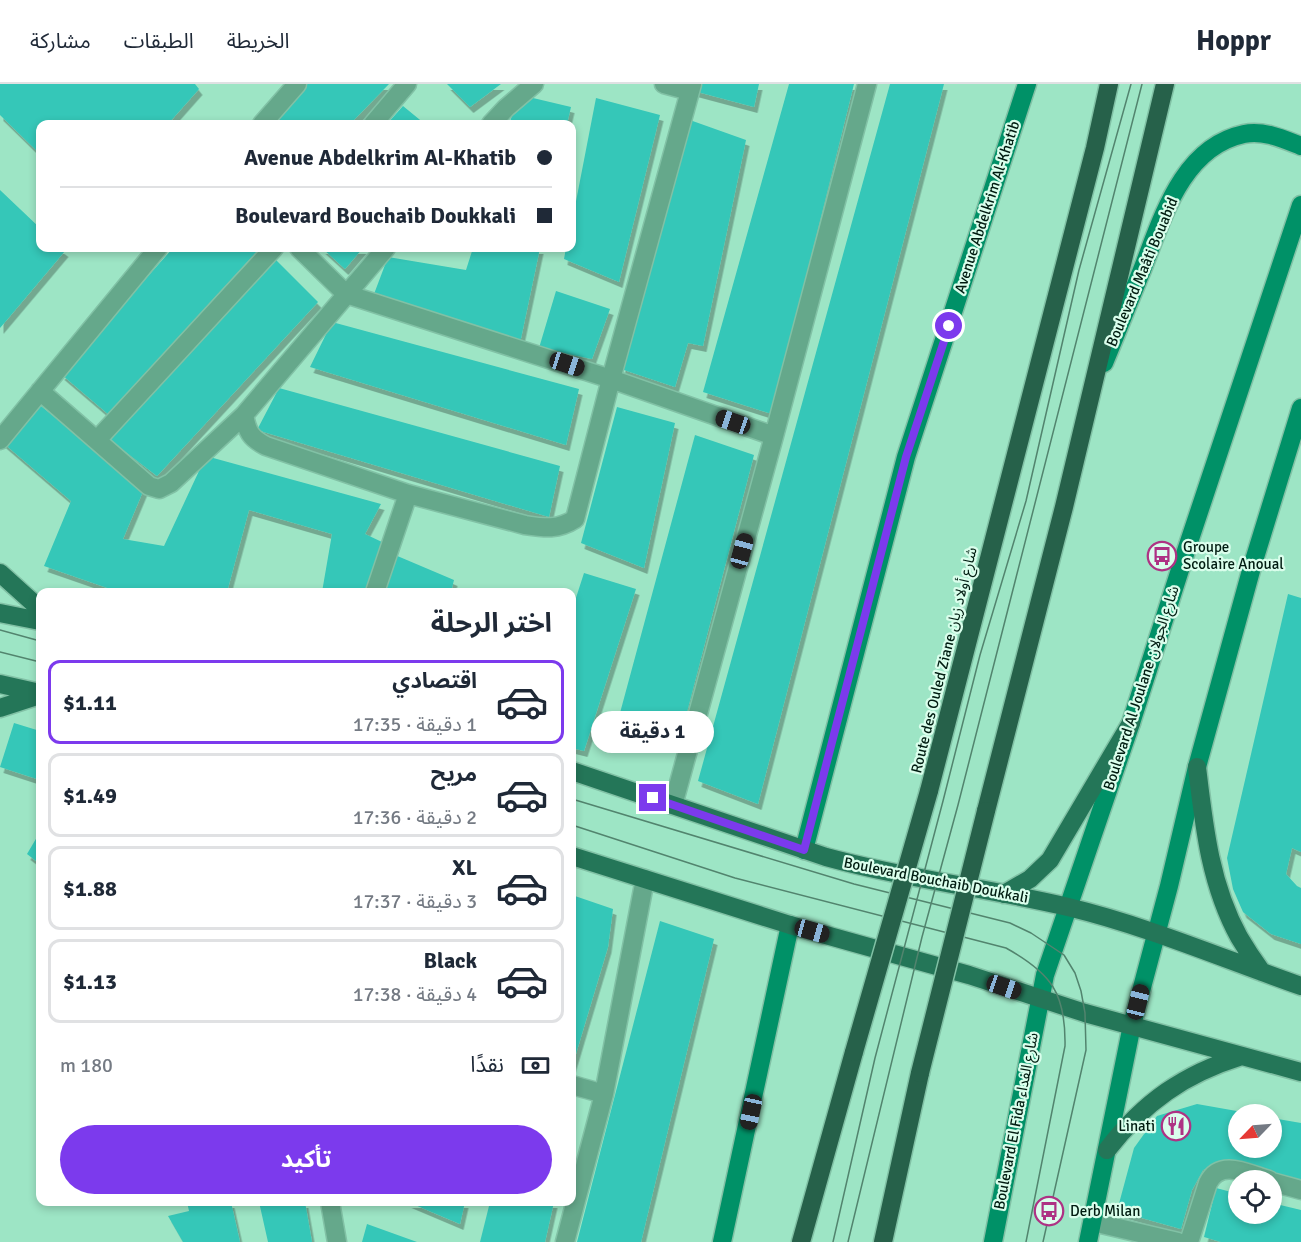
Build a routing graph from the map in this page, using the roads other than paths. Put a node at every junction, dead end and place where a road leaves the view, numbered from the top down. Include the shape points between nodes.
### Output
1 (297, 84) edge
2 (407, 84) edge
3 (534, 84) edge
4 (663, 84) edge
5 (867, 84) edge
6 (1027, 84) edge
7 (1109, 84) edge
8 (1165, 84) edge
9 (691, 87) edge
10 (266, 120) edge
11 (376, 120) edge
12 (495, 120) edge
13 (1301, 146) edge
14 (1301, 205) edge
15 (155, 252) edge
16 (270, 252) edge
17 (303, 252) edge
18 (383, 252) edge
19 (346, 294) junction
20 (611, 379) junction
21 (40, 392) junction
22 (1091, 392) junction
23 (1301, 408) edge
24 (243, 415) junction
25 (774, 436) junction
26 (0, 440) edge
27 (97, 440) junction
28 (408, 494) junction
29 (0, 573) edge
30 (376, 588) edge
31 (36, 605) edge
32 (0, 613) edge
33 (36, 620) edge
34 (0, 684) edge
35 (36, 693) edge
36 (36, 695) edge
37 (0, 708) edge
38 (1131, 723) junction
39 (1197, 767) junction
40 (576, 772) edge
41 (673, 805) junction
42 (804, 850) junction
43 (576, 857) edge
44 (645, 879) junction
45 (1004, 894) junction
46 (1067, 907) junction
47 (790, 925) junction
48 (1155, 933) junction
49 (1262, 972) junction
50 (1301, 986) edge
51 (1040, 1000) junction
52 (1132, 1025) junction
53 (1242, 1056) junction
54 (1301, 1072) edge
55 (576, 1086) edge
56 (604, 1094) junction
57 (1107, 1150) junction
58 (1234, 1170) edge
59 (1282, 1184) edge
60 (1301, 1190) edge
61 (576, 1200) edge
62 (331, 1206) edge
63 (574, 1206) edge
64 (1093, 1222) junction
65 (337, 1242) edge
66 (565, 1242) edge
67 (722, 1242) edge
68 (801, 1242) edge
69 (883, 1242) edge
70 (993, 1242) edge
71 (1088, 1242) edge
72 (1178, 1242) edge
73 (1188, 1242) edge

1 - 10 street
2 - 11 street
3 - 12 street
4 - 9 street
5 - 25 street
6 - 42 main road, Avenue Abdelkrim Al-Khatib via 906,457
7 - 68 highway, Route des Ouled Ziane شارع أولاد زيان, bridge via 929,791
8 - 22 highway
9 - 20 street
13 - 22 main road, Boulevard Maâti Bouabid via 1263,133 1246,133 1212,147 1185,176 1170,201
14 - 38 main road, Boulevard Al Joulane شارع الجولان
15 - 21 street
16 - 27 street
17 - 19 street
18 - 19 street
19 - 20 street
19 - 24 street
20 - 25 street
20 - 28 street via 575,519 563,527 525,525
21 - 26 street
21 - 27 street
22 - 69 highway, bridge via 920,1073
23 - 39 main road
24 - 27 street via 171,483 159,489 149,486
24 - 28 street via 247,432 266,446
25 - 41 street
28 - 30 street
29 - 31 main road
32 - 33 main road
34 - 35 main road
36 - 37 main road
38 - 45 main road via 1050,860 1030,879
38 - 46 main road, Boulevard Al Joulane شارع الجولان
39 - 48 main road
39 - 49 main road via 1216,883 1237,933
40 - 41 main road, Boulevard Bouchaib Doukkali
41 - 42 main road, Boulevard Bouchaib Doukkali
42 - 45 main road, Boulevard Bouchaib Doukkali via 865,868
43 - 44 main road
44 - 47 main road
44 - 56 street
45 - 46 main road, Boulevard Bouchaib Doukkali
46 - 48 main road, Boulevard Bouchaib Doukkali
46 - 51 main road, Boulevard Al Joulane شارع الجولان
47 - 51 main road via 969,975
47 - 67 main road
48 - 49 main road, Boulevard Bouchaib Doukkali
48 - 52 main road
49 - 50 main road, Boulevard Bouchaib Doukkali
51 - 52 main road
51 - 70 main road, Boulevard El Fida شارع الفداء
52 - 53 main road
52 - 57 main road
53 - 54 main road
53 - 57 main road via 1171,1088 1136,1116
55 - 56 street
56 - 61 street
57 - 64 main road
58 - 73 street via 1215,1173 1208,1183
59 - 60 street
62 - 65 street
63 - 66 street
64 - 71 main road
64 - 72 street

